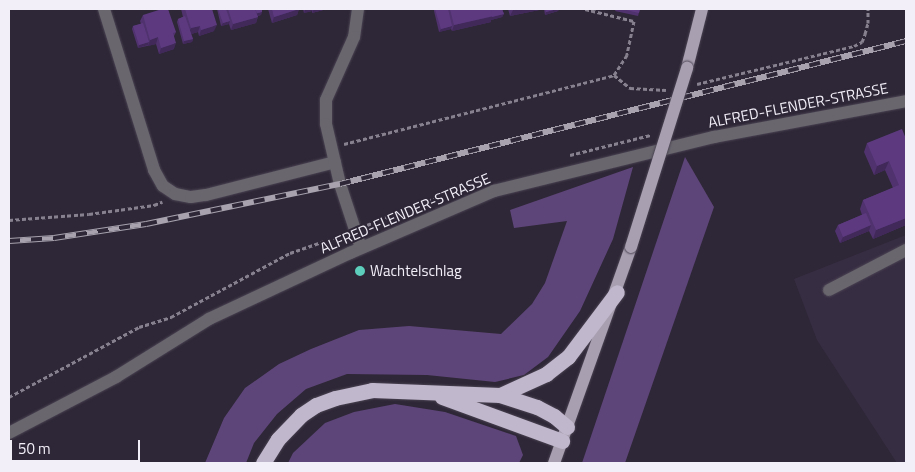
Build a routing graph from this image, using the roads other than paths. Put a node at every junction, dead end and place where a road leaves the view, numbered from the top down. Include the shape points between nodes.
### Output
1 (104, 9) edge
2 (358, 9) edge
3 (702, 9) edge
4 (906, 101) edge
5 (335, 162) junction
6 (361, 248) junction
7 (906, 250) edge
8 (829, 290) dead end
9 (617, 292) junction
10 (429, 392) junction
11 (500, 395) junction
12 (9, 433) edge
13 (565, 434) junction
14 (263, 463) edge
15 (554, 463) edge

1 - 5 street via 154,170 163,186 175,194 206,195
2 - 5 street via 354,37 326,100 326,124
3 - 9 main road, bridge
4 - 6 street, ALFRED-FLENDER-STRASSE via 714,137 494,191
5 - 6 street
6 - 12 street, ALFRED-FLENDER-STRASSE via 209,320 116,377
7 - 8 street
9 - 11 highway via 568,357 546,374
9 - 13 main road
10 - 11 highway
10 - 13 highway
10 - 14 highway via 372,390 316,406 288,428
11 - 13 highway via 554,416
13 - 15 main road

